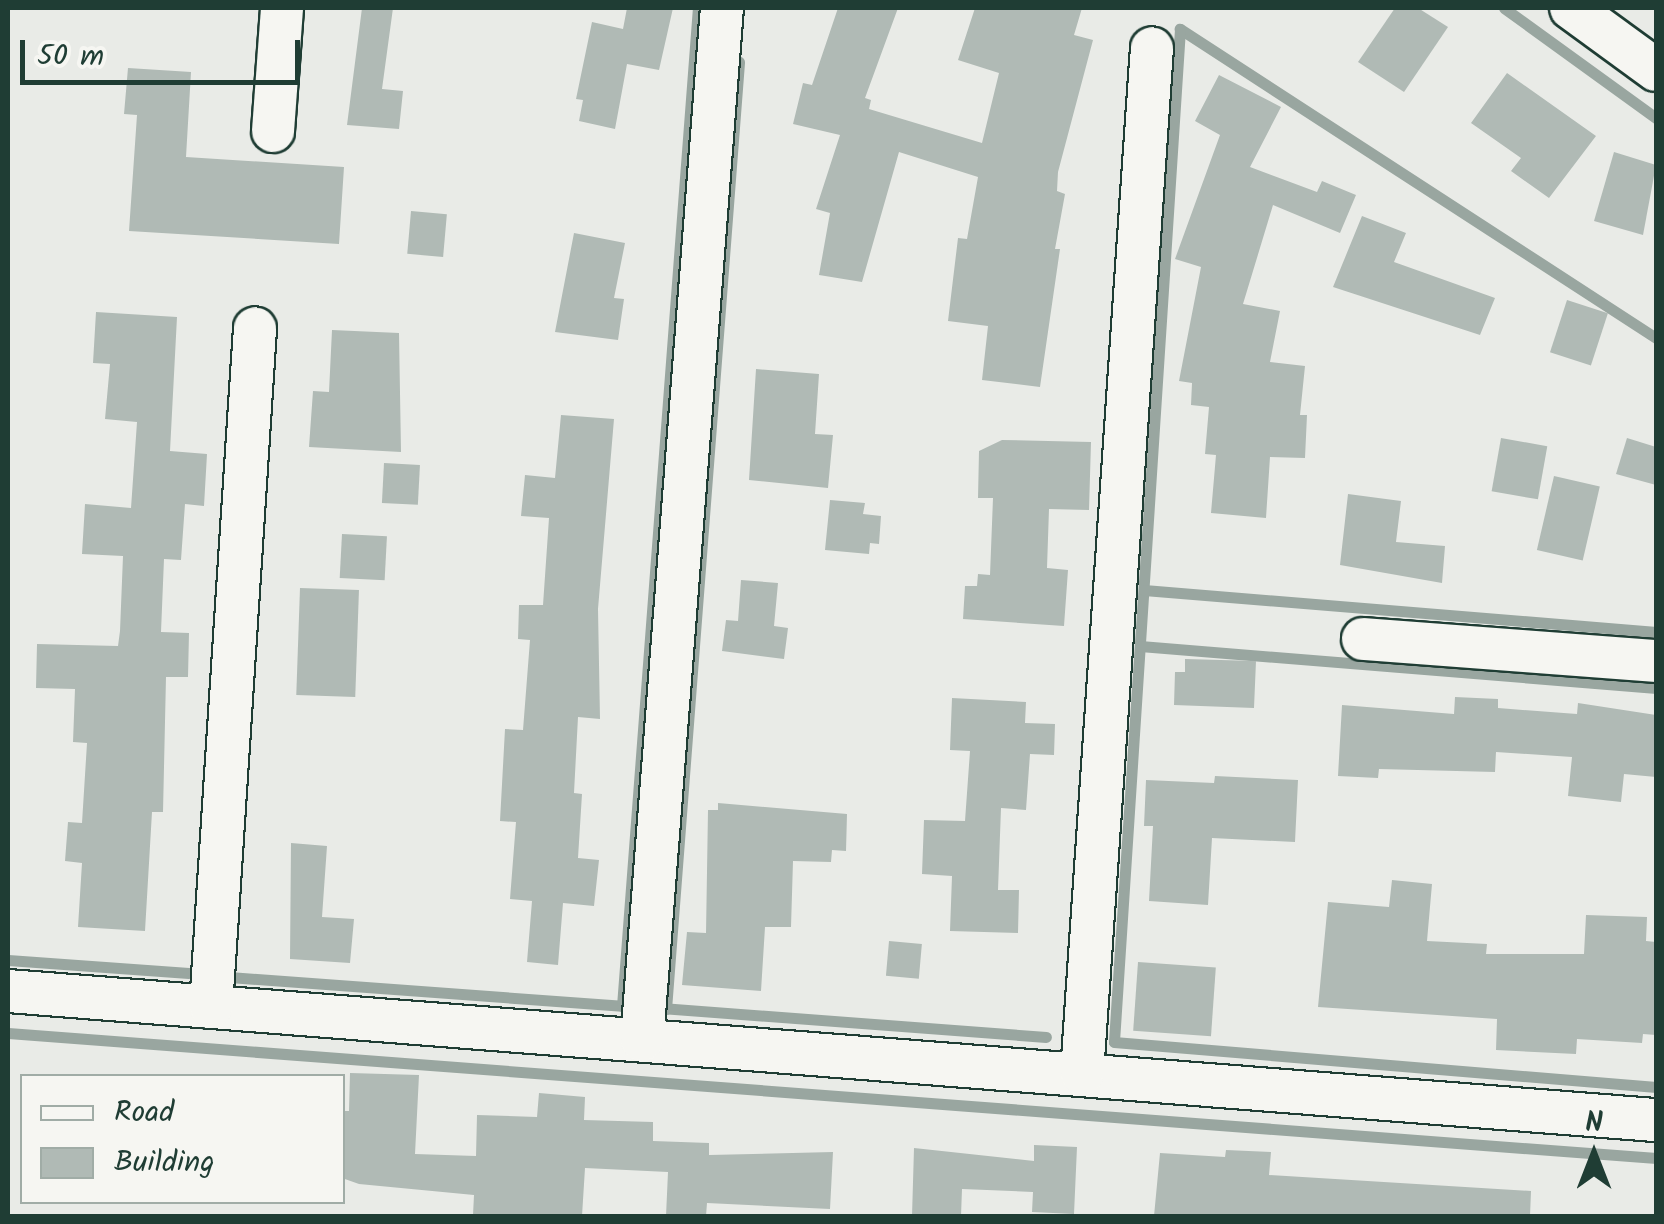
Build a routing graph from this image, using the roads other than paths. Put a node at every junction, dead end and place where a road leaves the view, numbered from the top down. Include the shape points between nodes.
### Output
1 (282, 8) edge
2 (722, 8) edge
3 (1571, 8) edge
4 (1152, 48) dead end
5 (1656, 70) edge
6 (273, 131) dead end
7 (255, 328) dead end
8 (1362, 639) dead end
9 (1656, 661) edge
10 (8, 991) edge
11 (211, 1007) junction
12 (642, 1040) junction
13 (1082, 1074) junction
14 (1656, 1120) edge

1 - 6 street
2 - 12 street
3 - 5 street
4 - 13 street
7 - 11 street
8 - 9 street
10 - 11 street
11 - 12 street
12 - 13 street
13 - 14 street

